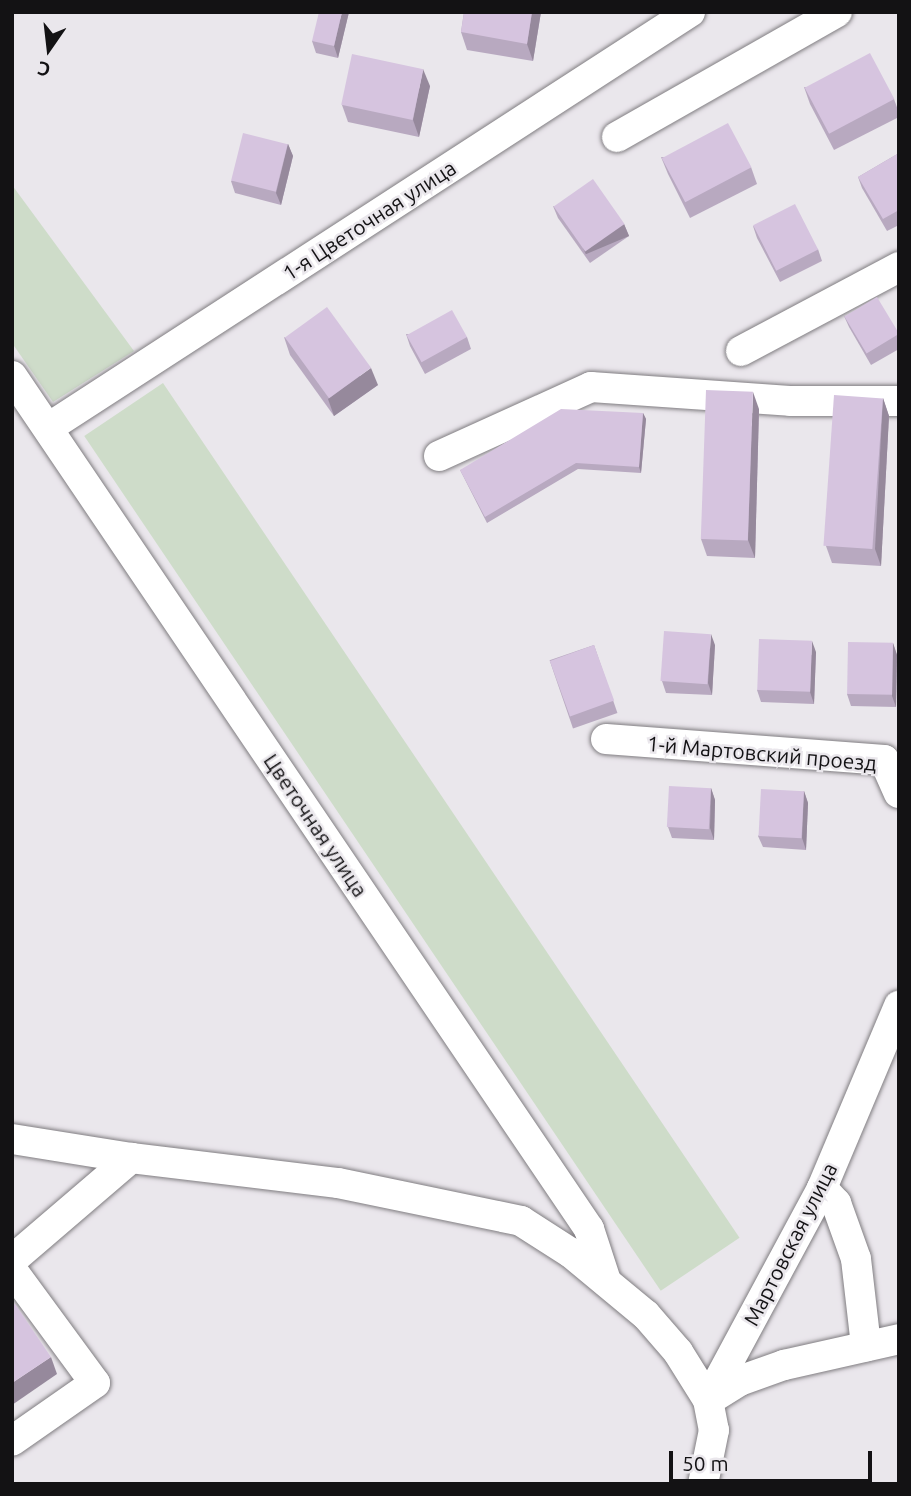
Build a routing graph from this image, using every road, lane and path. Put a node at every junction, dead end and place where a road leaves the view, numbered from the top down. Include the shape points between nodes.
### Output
1 (690, 12) edge
2 (837, 12) edge
3 (617, 137) dead end
4 (899, 267) edge
5 (741, 351) dead end
6 (12, 376) edge
7 (899, 401) edge
8 (48, 428) junction
9 (439, 456) dead end
10 (606, 739) dead end
11 (899, 793) edge
12 (899, 1006) edge
13 (12, 1139) edge
14 (131, 1158) junction
15 (822, 1188) junction
16 (12, 1259) edge
17 (12, 1270) edge
18 (606, 1281) junction
19 (899, 1339) edge
20 (866, 1346) junction
21 (708, 1400) junction
22 (12, 1441) edge
23 (703, 1484) edge

1 - 8 street, 1-я Цветочная улица
2 - 3 street
4 - 5 street
6 - 8 street, Цветочная улица
7 - 9 street via 790,401 591,387
8 - 18 street, Цветочная улица via 589,1229
10 - 11 street, 1-й Мартовский проезд via 884,760
12 - 15 street, Мартовская улица
13 - 14 street
14 - 16 street
14 - 18 street via 338,1184 521,1220
15 - 20 street via 836,1203 856,1259
15 - 21 street, Мартовская улица
17 - 22 street via 95,1383
18 - 21 street via 678,1352
19 - 20 street
20 - 21 street via 784,1365 739,1381
21 - 23 street via 714,1430

